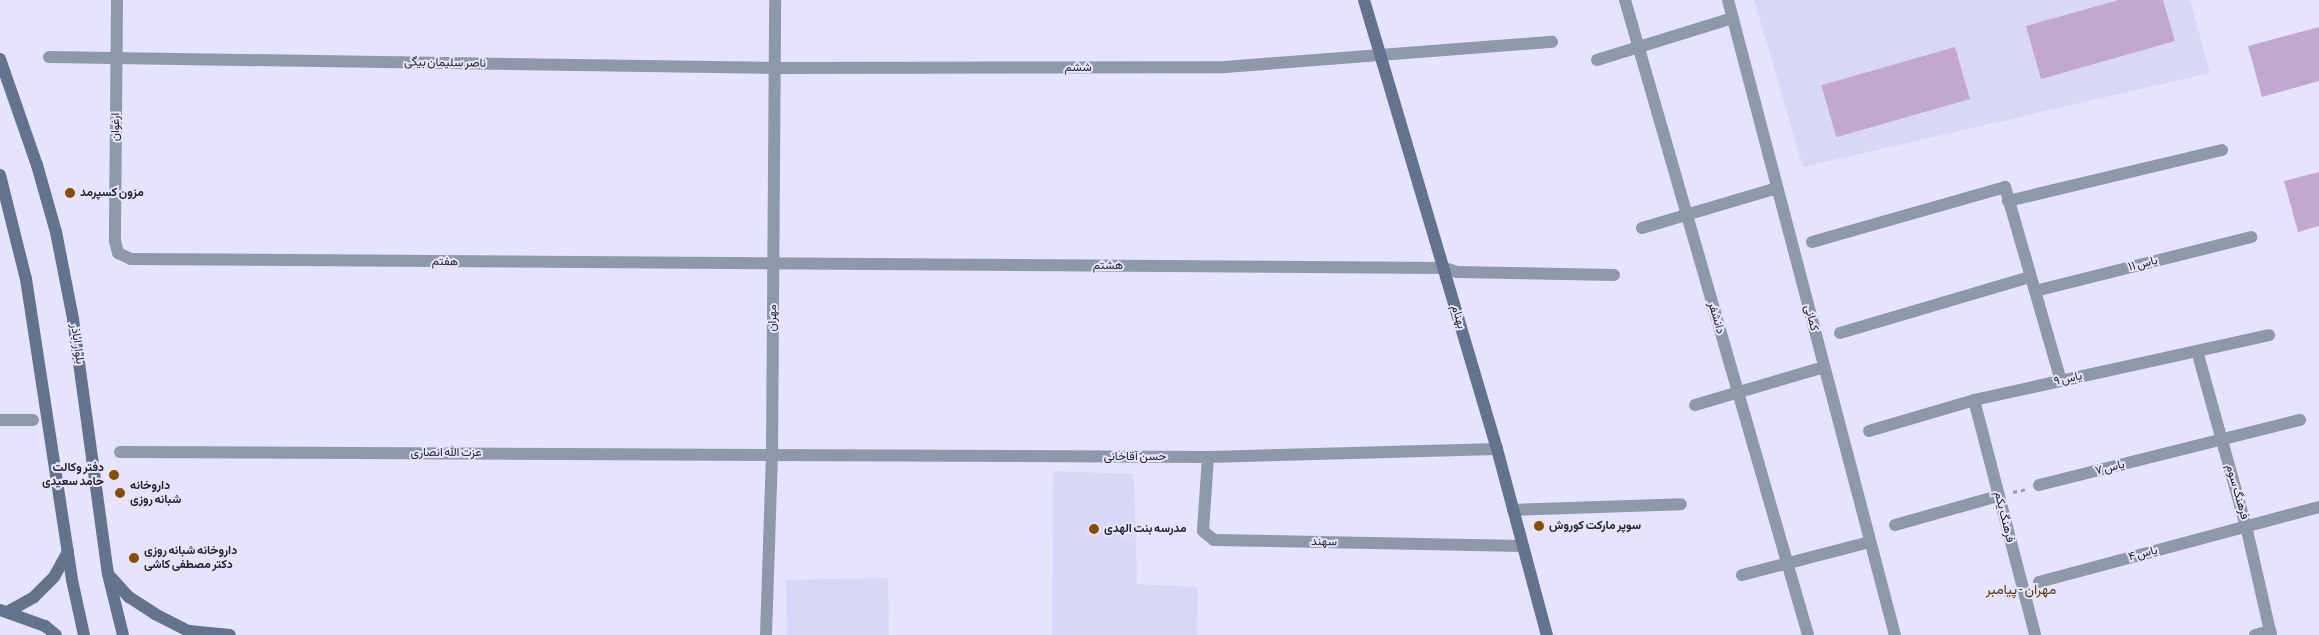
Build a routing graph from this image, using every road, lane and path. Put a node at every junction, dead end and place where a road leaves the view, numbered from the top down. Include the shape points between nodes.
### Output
1 (117, 0) edge
2 (774, 0) edge
3 (1364, 0) edge
4 (1625, 0) edge
5 (1728, 0) edge
6 (1733, 18) junction
7 (1552, 42) dead end
8 (1639, 47) junction
9 (1380, 55) junction
10 (49, 57) dead end
11 (116, 58) junction
12 (0, 59) edge
13 (1597, 60) dead end
14 (774, 68) junction
15 (2222, 150) dead end
16 (0, 175) edge
17 (1777, 188) junction
18 (2008, 201) junction
19 (1687, 215) junction
20 (1642, 228) dead end
21 (2251, 237) dead end
22 (1812, 242) dead end
23 (118, 253) joint
24 (773, 264) junction
25 (1444, 268) junction
26 (1614, 275) dead end
27 (2030, 277) junction
28 (2034, 291) junction
29 (1840, 333) dead end
30 (2269, 335) dead end
31 (2197, 351) junction
32 (1824, 367) junction
33 (2061, 381) junction
34 (1738, 393) junction
35 (1974, 400) junction
36 (1695, 405) dead end
37 (0, 420) edge
38 (33, 420) dead end
39 (2300, 420) dead end
40 (1869, 431) dead end
41 (2222, 440) junction
42 (1497, 449) junction
43 (120, 452) dead end
44 (772, 454) junction
45 (1208, 457) junction
46 (2039, 485) joint
47 (1998, 496) junction
48 (1681, 504) dead end
49 (2319, 507) edge
50 (1513, 510) junction
51 (1895, 525) dead end
52 (2246, 526) junction
53 (1870, 542) junction
54 (1522, 546) junction
55 (68, 552) junction
56 (1786, 564) junction
57 (108, 574) junction
58 (1742, 575) dead end
59 (2039, 582) dead end
60 (4, 610) edge
61 (186, 633) edge
62 (2270, 633) edge
63 (56, 635) edge
64 (84, 635) edge
65 (123, 635) edge
66 (230, 635) edge
67 (766, 635) edge
68 (1547, 635) edge
69 (1808, 635) edge
70 (1895, 635) edge
71 (2034, 635) edge
72 (2255, 635) edge

1 - 11 street, ارغوان
2 - 14 street, مهران
3 - 9 main road, بهنام
4 - 8 street, دانشفر
5 - 6 street, کمانی
6 - 8 street
6 - 17 street, کمانی
7 - 9 street, ششم
8 - 13 street
8 - 19 street, دانشفر
9 - 14 street, ششم via 1225,67
9 - 25 main road, بهنام
10 - 11 street, ناصر سلیمان بیگی
11 - 14 street, ناصر سلیمان بیگی
11 - 23 street, ارغوان via 115,241
12 - 57 main road, بلوار اباذر via 37,165 56,232 73,320
14 - 24 street, مهران
15 - 18 street
16 - 55 main road via 26,279
17 - 19 street
17 - 32 street, کمانی
18 - 22 street via 2005,187
18 - 27 street
19 - 20 street
19 - 34 street, دانشفر
21 - 28 street, یاس ۱۱
23 - 24 street, هفتم via 131,259
24 - 25 street, هشتم
24 - 44 street, مهران
25 - 26 street, هشتم via 1458,272
25 - 42 main road, بهنام
27 - 28 street
27 - 29 street
28 - 33 street
30 - 31 street, یاس ۹
31 - 33 street, یاس ۹
31 - 41 street, فرهنگ سوم
32 - 34 street
32 - 53 street, کمانی
33 - 35 street, یاس ۹
34 - 36 street
34 - 56 street, دانشفر
35 - 40 street, یاس ۹
35 - 47 street, فرهنگ یکم
37 - 38 street
39 - 41 street, یاس ۷
41 - 46 street, یاس ۷
41 - 52 street, فرهنگ سوم
42 - 45 street, حسن آقاخانی
42 - 50 main road, بهنام
43 - 44 street, عزت الله انصاری
44 - 45 street, حسن آقاخانی
44 - 67 street, مهران
45 - 54 street, سهند via 1203,531 1214,540
46 - 47 path
47 - 51 street
47 - 71 street, فرهنگ یکم
48 - 50 street
49 - 52 street, یاس ۴
50 - 54 main road, بهنام
52 - 59 street, یاس ۴
52 - 62 street, فرهنگ سوم
53 - 56 street
53 - 70 street, کمانی
54 - 68 main road, بهنام
55 - 60 main road via 54,577 34,597
55 - 64 main road
56 - 58 street
56 - 69 street, دانشفر
57 - 61 main road via 128,597
57 - 65 main road, بلوار اباذر
60 - 63 main road via 45,626
61 - 66 main road
62 - 72 street

